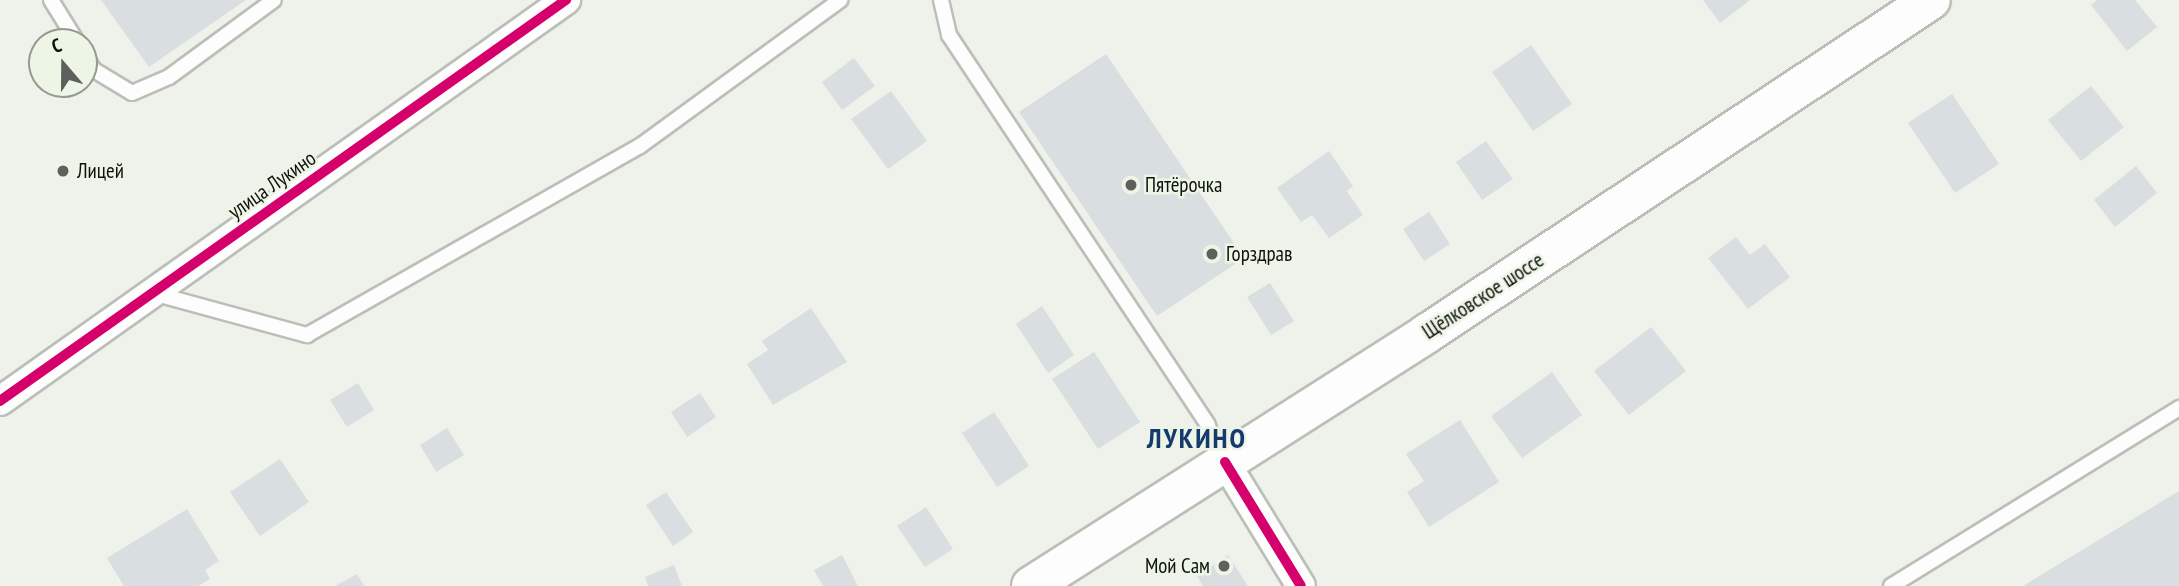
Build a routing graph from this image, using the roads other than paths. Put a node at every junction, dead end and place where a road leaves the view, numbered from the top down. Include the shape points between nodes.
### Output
1 (51, 0) edge
2 (275, 0) edge
3 (566, 0) edge
4 (839, 0) edge
5 (941, 0) edge
6 (1931, 0) edge
7 (68, 28) edge
8 (98, 72) edge
9 (152, 293) junction
10 (0, 401) edge
11 (2179, 408) edge
12 (1225, 462) junction
13 (1031, 586) edge
14 (1301, 586) edge
15 (1891, 586) edge

1 - 7 lane
2 - 8 lane via 169,77 132,93
3 - 9 street, улица Лукино
4 - 9 lane via 640,146 307,335
5 - 12 lane via 949,35 1207,424
6 - 12 main road, Щёлковское шоссе
9 - 10 street, улица Лукино
11 - 15 lane
12 - 13 main road, Щёлковское шоссе
12 - 14 street

